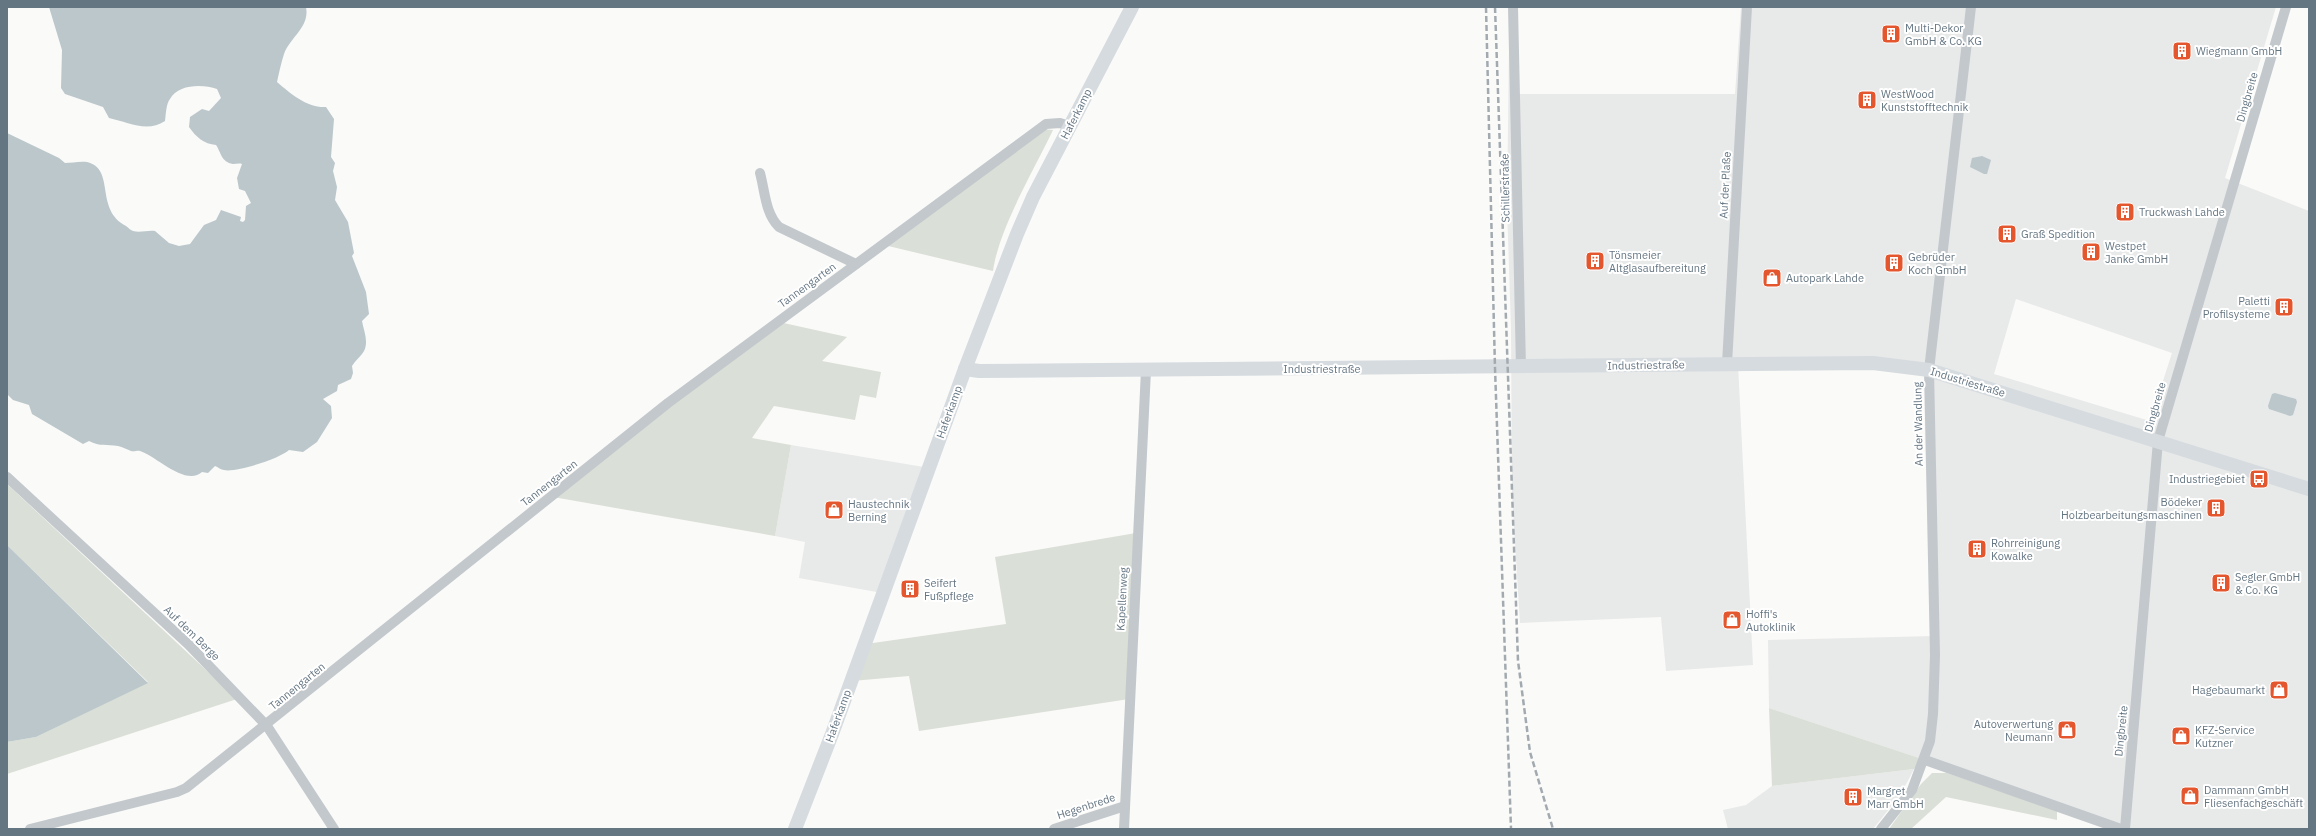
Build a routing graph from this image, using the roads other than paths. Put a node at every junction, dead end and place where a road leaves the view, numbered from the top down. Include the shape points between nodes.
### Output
1 (1132, 7) edge
2 (1513, 7) edge
3 (1747, 7) edge
4 (1971, 7) edge
5 (2286, 7) edge
6 (1069, 126) junction
7 (760, 173) dead end
8 (856, 264) junction
9 (1727, 364) junction
10 (1521, 368) junction
11 (965, 369) junction
12 (1146, 370) junction
13 (1929, 370) junction
14 (2158, 441) junction
15 (7, 477) edge
16 (2309, 489) edge
17 (267, 726) junction
18 (1925, 760) junction
19 (1125, 806) junction
20 (30, 829) edge
21 (334, 829) edge
22 (795, 829) edge
23 (1054, 829) edge
24 (1124, 829) edge
25 (1881, 829) edge
26 (2121, 829) edge
27 (2125, 829) edge

1 - 6 street, Haferkamp
2 - 10 street, Schillerstraße
3 - 9 street, Auf der Plaße
4 - 13 street, An der Wandlung
5 - 14 street, Dingbreite
6 - 8 street, Tannengarten via 1046,124
6 - 11 street, Haferkamp via 1016,234
7 - 8 street via 772,220 779,226
8 - 17 street, Tannengarten via 668,403
9 - 10 street, Industriestraße
9 - 13 street, Industriestraße via 1874,363
10 - 12 street, Industriestraße
11 - 12 street, Industriestraße
11 - 22 street, Haferkamp
12 - 19 street, Kapellenweg
13 - 14 street, Industriestraße
13 - 18 street, An der Wandlung via 1935,655 1933,714
14 - 16 street, Industriestraße
14 - 27 street, Dingbreite
15 - 17 street, Auf dem Berge via 188,644
17 - 20 street, Tannengarten via 186,788 177,792
17 - 21 street, Auf dem Berge
18 - 25 street, An der Wandlung via 1912,790
18 - 26 street
19 - 23 street, Hegenbrede
19 - 24 street, Kapellenweg

